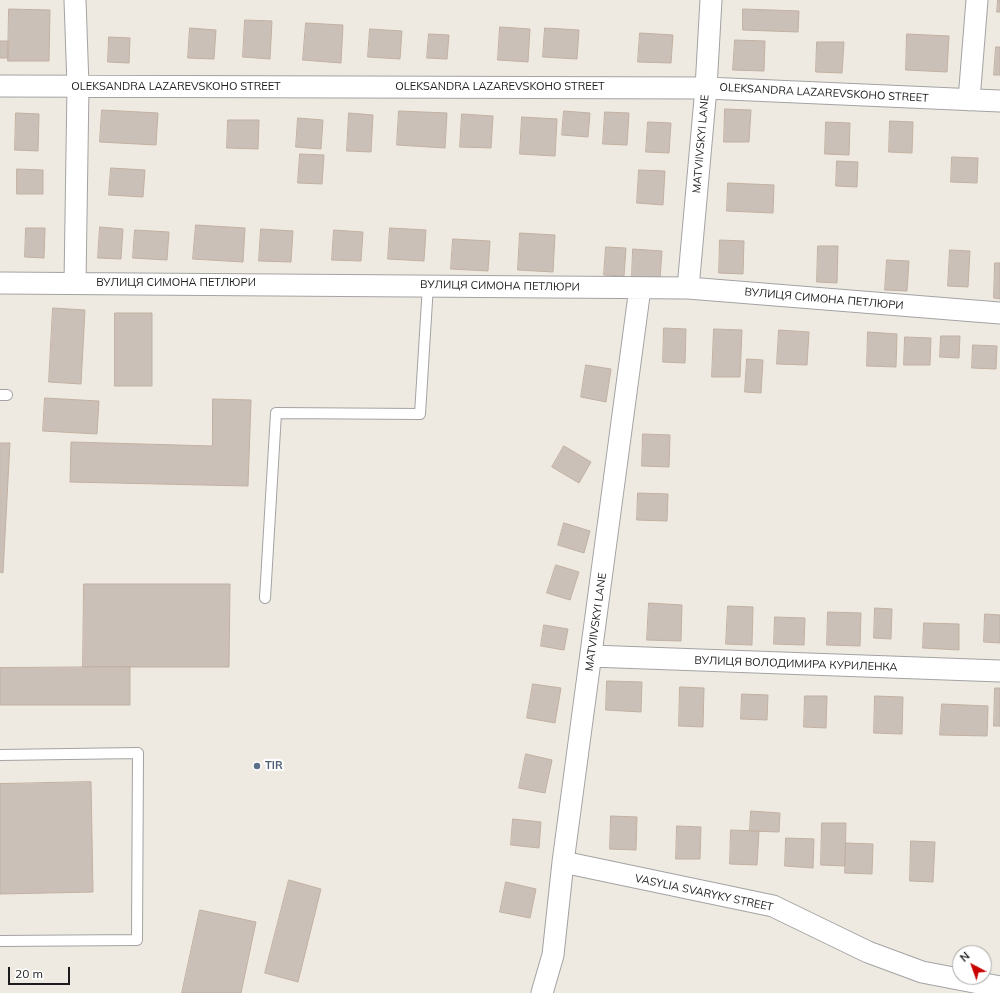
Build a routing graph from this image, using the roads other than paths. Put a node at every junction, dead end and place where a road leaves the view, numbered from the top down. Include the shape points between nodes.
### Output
1 (75, 0) edge
2 (711, 0) edge
3 (976, 0) edge
4 (0, 86) edge
5 (78, 86) junction
6 (706, 88) junction
7 (969, 100) junction
8 (1000, 102) edge
9 (0, 283) edge
10 (75, 283) junction
11 (428, 285) junction
12 (640, 288) junction
13 (688, 288) junction
14 (1000, 313) edge
15 (265, 598) dead end
16 (591, 656) junction
17 (1000, 671) edge
18 (0, 755) edge
19 (563, 862) junction
20 (0, 941) edge
21 (1000, 988) edge
22 (542, 993) edge

1 - 5 street
2 - 6 street, MATVIIVSKYI LANE
3 - 7 street
4 - 5 street, OLEKSANDRA LAZAREVSKOHO STREET
5 - 6 street, OLEKSANDRA LAZAREVSKOHO STREET
5 - 10 street
6 - 7 street, OLEKSANDRA LAZAREVSKOHO STREET
6 - 13 street, MATVIIVSKYI LANE
7 - 8 street, OLEKSANDRA LAZAREVSKOHO STREET
9 - 10 street, ВУЛИЦЯ СИМОНА ПЕТЛЮРИ
10 - 11 street, ВУЛИЦЯ СИМОНА ПЕТЛЮРИ
11 - 12 street, ВУЛИЦЯ СИМОНА ПЕТЛЮРИ
11 - 15 lane via 420,414 276,413
12 - 13 street, ВУЛИЦЯ СИМОНА ПЕТЛЮРИ
12 - 16 street, MATVIIVSKYI LANE
13 - 14 street, ВУЛИЦЯ СИМОНА ПЕТЛЮРИ
16 - 17 street, ВУЛИЦЯ ВОЛОДИМИРА КУРИЛЕНКА
16 - 19 street, MATVIIVSKYI LANE
18 - 20 lane via 138,753 137,940
19 - 21 street, VASYLIA SVARYKY STREET via 773,906 868,952 922,972
19 - 22 street, MATVIIVSKYI LANE via 553,956

